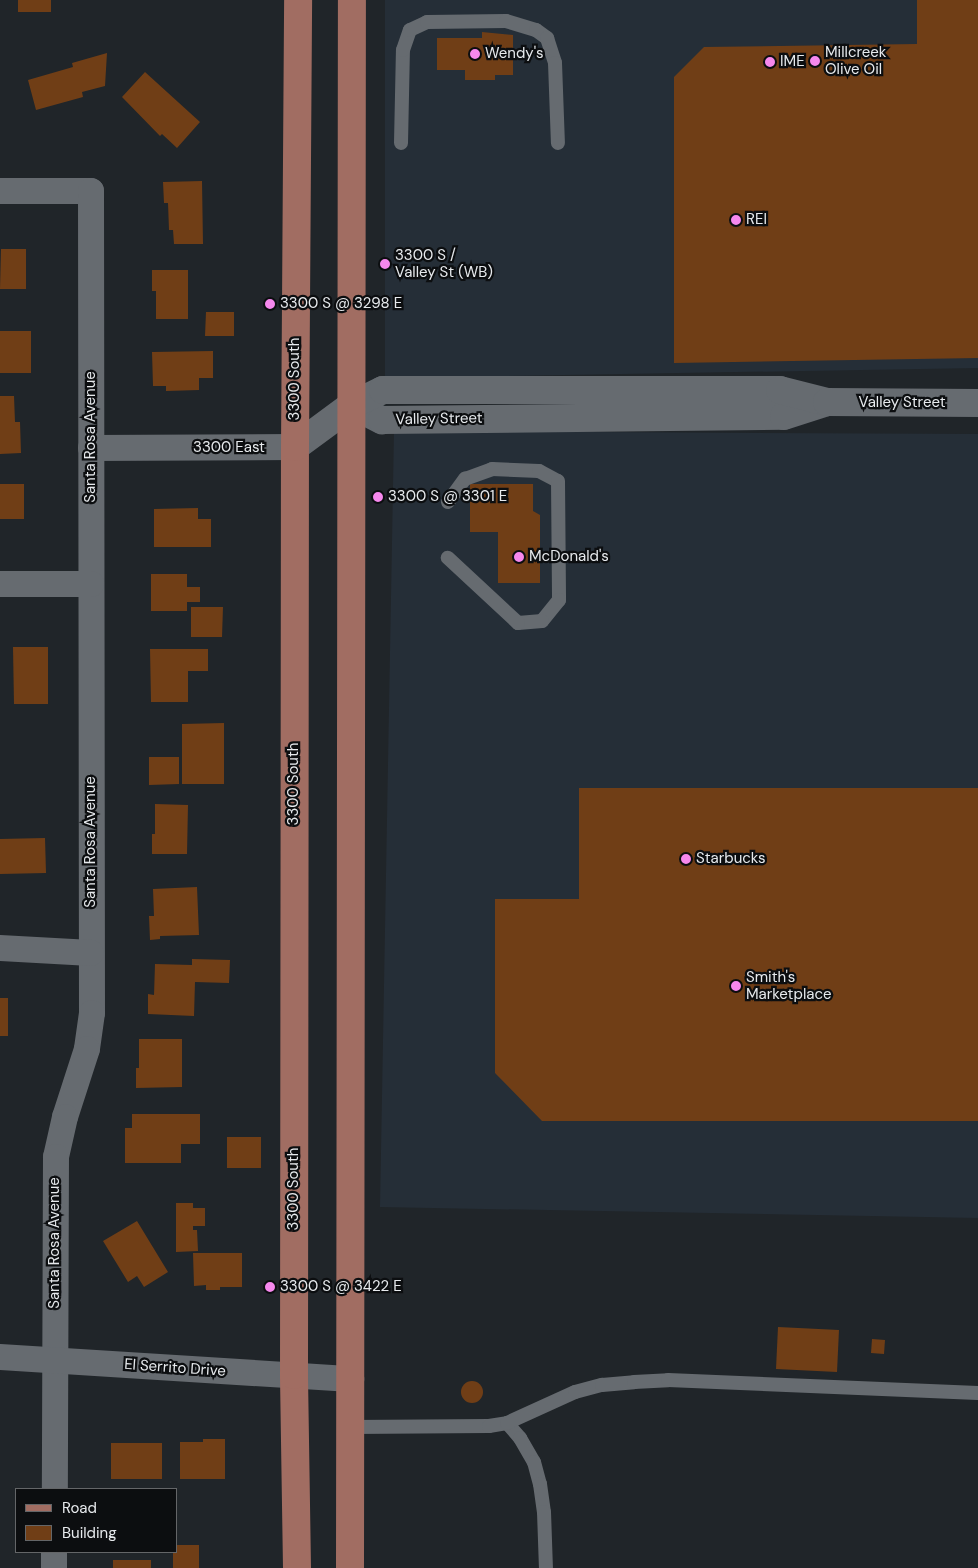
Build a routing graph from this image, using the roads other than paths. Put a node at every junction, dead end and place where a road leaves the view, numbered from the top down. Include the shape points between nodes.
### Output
1 (298, 0) edge
2 (352, 0) edge
3 (401, 143) dead end
4 (558, 143) dead end
5 (0, 191) edge
6 (978, 403) edge
7 (352, 405) junction
8 (294, 447) junction
9 (91, 448) junction
10 (448, 502) dead end
11 (448, 558) dead end
12 (0, 584) edge
13 (91, 584) junction
14 (0, 948) edge
15 (91, 953) junction
16 (0, 1357) edge
17 (55, 1360) junction
18 (294, 1375) junction
19 (351, 1379) junction
20 (978, 1393) edge
21 (507, 1423) junction
22 (351, 1428) junction
23 (55, 1488) edge
24 (54, 1553) edge
25 (54, 1568) edge
26 (297, 1568) edge
27 (350, 1568) edge
28 (546, 1568) edge

1 - 8 main road, 3300 South
2 - 7 main road
3 - 4 lane via 403,50 410,30 427,22 506,21 536,30 547,38 555,63
5 - 9 street, Santa Rosa Avenue via 91,191
6 - 7 street, Valley Street via 827,402 780,390 383,390
7 - 8 street
7 - 19 main road
8 - 9 street, 3300 East
8 - 18 main road, 3300 South
9 - 13 street, Santa Rosa Avenue
10 - 11 lane via 465,479 492,469 539,471 558,481 559,600 542,621 518,623
12 - 13 street
13 - 15 street, Santa Rosa Avenue
14 - 15 street
15 - 17 street, Santa Rosa Avenue via 92,1013 87,1049 56,1157
16 - 17 street, El Serrito Drive
17 - 18 street, El Serrito Drive
17 - 23 street, Santa Rosa Avenue
18 - 19 street, El Serrito Drive
18 - 26 main road, 3300 South
19 - 22 main road
20 - 21 lane via 668,1380 634,1382 575,1392
21 - 22 lane
21 - 28 lane via 534,1462 540,1484
22 - 27 main road
24 - 25 street

